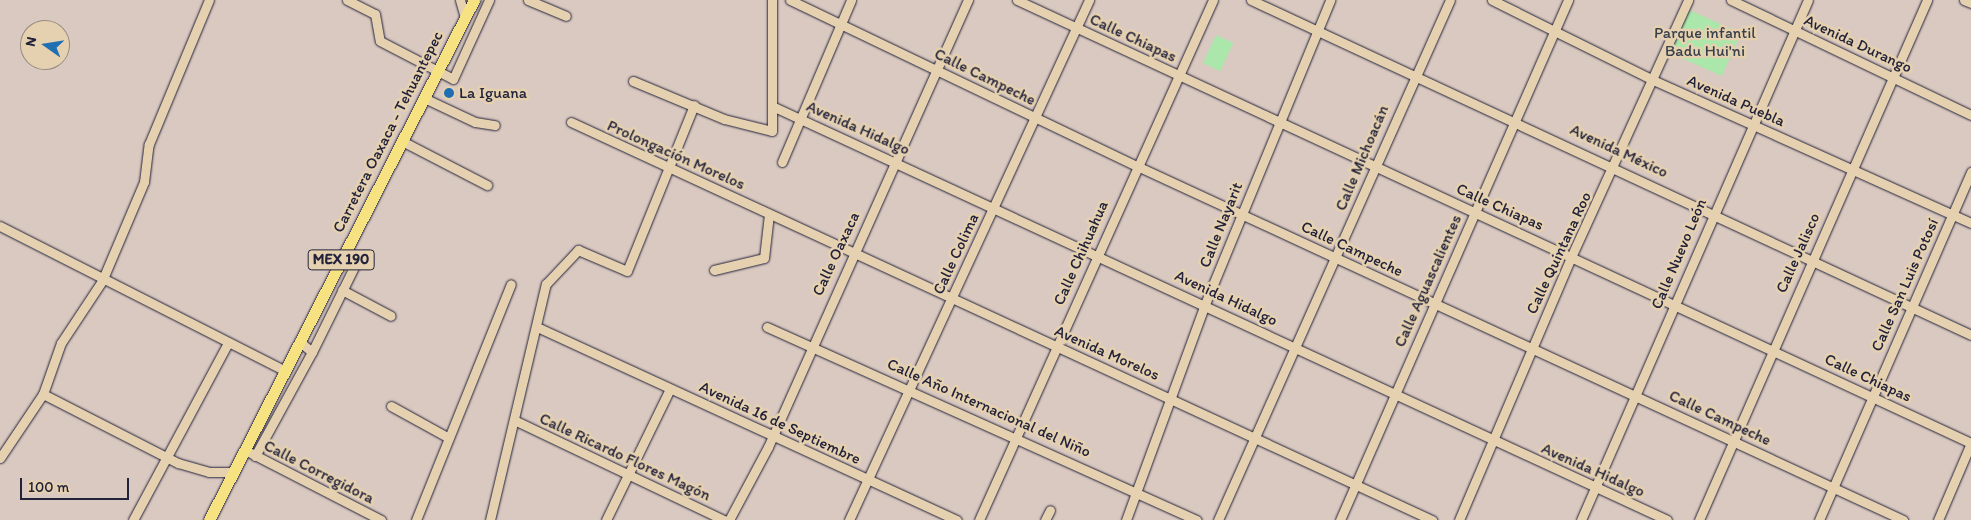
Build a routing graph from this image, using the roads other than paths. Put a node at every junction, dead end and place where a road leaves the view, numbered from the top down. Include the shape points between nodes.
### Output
1 (209, 0) edge
2 (347, 0) edge
3 (460, 0) edge
4 (474, 0) edge
5 (489, 0) edge
6 (528, 0) edge
7 (772, 0) edge
8 (790, 0) edge
9 (851, 0) edge
10 (968, 0) edge
11 (1017, 0) edge
12 (1089, 0) edge
13 (1213, 0) edge
14 (1251, 0) edge
15 (1330, 0) edge
16 (1450, 0) edge
17 (1492, 0) edge
18 (1568, 0) edge
19 (1688, 0) edge
20 (1731, 0) edge
21 (1808, 0) edge
22 (1927, 0) edge
23 (1964, 0) edge
24 (1971, 3) edge
25 (566, 16) dead end
26 (465, 18) junction
27 (840, 24) junction
28 (1076, 28) junction
29 (1317, 30) junction
30 (1554, 30) junction
31 (1794, 30) junction
32 (937, 70) junction
33 (438, 71) junction
34 (1414, 74) junction
35 (1178, 75) junction
36 (1893, 77) junction
37 (633, 80) dead end
38 (1653, 80) junction
39 (424, 98) junction
40 (694, 105) junction
41 (772, 106) junction
42 (1971, 116) edge
43 (799, 118) junction
44 (1035, 118) junction
45 (1516, 120) junction
46 (1278, 121) junction
47 (571, 122) dead end
48 (1751, 124) junction
49 (496, 125) dead end
50 (402, 141) junction
51 (782, 162) dead end
52 (896, 162) junction
53 (1137, 166) junction
54 (1374, 166) junction
55 (1616, 166) junction
56 (1851, 170) junction
57 (670, 171) junction
58 (1971, 172) edge
59 (487, 185) dead end
60 (995, 207) junction
61 (1713, 213) junction
62 (769, 214) junction
63 (1242, 214) junction
64 (1475, 214) junction
65 (1952, 214) junction
66 (1971, 223) edge
67 (0, 226) edge
68 (853, 252) junction
69 (1096, 255) junction
70 (1572, 255) junction
71 (1336, 256) junction
72 (342, 257) junction
73 (1812, 259) junction
74 (714, 270) dead end
75 (102, 281) junction
76 (511, 284) dead end
77 (342, 290) junction
78 (952, 297) junction
79 (320, 301) junction
80 (1674, 303) junction
81 (1205, 304) junction
82 (1434, 304) junction
83 (1912, 307) junction
84 (332, 311) junction
85 (391, 316) dead end
86 (537, 326) junction
87 (767, 327) dead end
88 (1971, 335) edge
89 (299, 341) junction
90 (228, 343) junction
91 (811, 346) junction
92 (1056, 346) junction
93 (1297, 347) junction
94 (1532, 349) junction
95 (1772, 349) junction
96 (312, 352) junction
97 (284, 370) junction
98 (670, 389) junction
99 (910, 389) junction
100 (1395, 393) junction
101 (42, 394) junction
102 (1635, 395) junction
103 (1873, 396) junction
104 (1169, 398) junction
105 (391, 406) dead end
106 (514, 420) junction
107 (771, 436) junction
108 (449, 438) junction
109 (1016, 438) junction
110 (1254, 439) junction
111 (1734, 440) junction
112 (1492, 441) junction
113 (1971, 443) edge
114 (250, 453) junction
115 (166, 457) junction
116 (0, 458) edge
117 (234, 472) junction
118 (627, 475) junction
119 (868, 480) junction
120 (1356, 486) junction
121 (1595, 488) junction
122 (1834, 489) junction
123 (1135, 490) junction
124 (1050, 510) dead end
125 (492, 519) edge
126 (133, 520) edge
127 (209, 520) edge
128 (380, 520) edge
129 (416, 520) edge
130 (606, 520) edge
131 (724, 520) edge
132 (729, 520) edge
133 (849, 520) edge
134 (957, 520) edge
135 (979, 520) edge
136 (1045, 520) edge
137 (1126, 520) edge
138 (1197, 520) edge
139 (1218, 520) edge
140 (1340, 520) edge
141 (1432, 520) edge
142 (1459, 520) edge
143 (1581, 520) edge
144 (1667, 520) edge
145 (1699, 520) edge
146 (1820, 520) edge
147 (1903, 520) edge
148 (1938, 520) edge

1 - 75 street via 149,144 144,182
2 - 33 street via 375,14 380,41
3 - 26 street
4 - 26 main road, Carretera Oaxaca - Tehuantepec / MEX 190
5 - 33 street via 454,79
6 - 25 street
7 - 41 street
8 - 27 street, Calle Campeche
9 - 27 street
10 - 32 street, Calle Oaxaca
11 - 28 street, Calle Chiapas
12 - 28 street, Calle Colima
13 - 35 street, Calle Chihuahua
14 - 29 street, Avenida México
15 - 29 street, Calle Nayarit
16 - 34 street, Calle Michoacán
17 - 30 street, Avenida Puebla
18 - 30 street, Calle Aguascalientes
19 - 38 street, Calle Quintana Roo
20 - 31 street, Avenida Durango
21 - 31 street, Calle Nuevo León
22 - 36 street, Calle Jalisco
23 - 24 street
26 - 33 main road, Carretera Oaxaca - Tehuantepec / MEX 190
27 - 32 street, Calle Campeche
27 - 43 street
28 - 35 street, Calle Chiapas
28 - 44 street, Calle Colima
29 - 34 street, Avenida México
29 - 46 street, Calle Nayarit
30 - 38 street, Avenida Puebla
30 - 45 street, Calle Aguascalientes
31 - 36 street, Avenida Durango
31 - 48 street, Calle Nuevo León
32 - 44 street, Calle Campeche
32 - 52 street, Calle Oaxaca
33 - 39 main road, Carretera Oaxaca - Tehuantepec / MEX 190
34 - 45 street, Avenida México
34 - 54 street, Calle Michoacán
35 - 46 street, Calle Chiapas
35 - 53 street, Calle Chihuahua
36 - 42 street, Avenida Durango
36 - 56 street, Calle Jalisco
37 - 40 street
38 - 48 street, Avenida Puebla
38 - 55 street, Calle Quintana Roo
39 - 49 street via 474,122
39 - 50 main road, Carretera Oaxaca - Tehuantepec / MEX 190
40 - 41 street via 724,120 772,131
40 - 57 street
41 - 43 street, Avenida Hidalgo
43 - 51 street
43 - 52 street, Avenida Hidalgo
44 - 53 street, Calle Campeche
44 - 60 street, Calle Colima
45 - 55 street, Avenida México
45 - 64 street, Calle Aguascalientes
46 - 54 street, Calle Chiapas
46 - 63 street, Calle Nayarit
47 - 57 street, Prolongación Morelos
48 - 56 street, Avenida Puebla
48 - 61 street, Calle Nuevo León
50 - 59 street
50 - 72 main road, Carretera Oaxaca - Tehuantepec / MEX 190
52 - 60 street, Avenida Hidalgo
52 - 68 street, Calle Oaxaca
53 - 63 street, Calle Campeche
53 - 69 street, Calle Chihuahua
54 - 64 street, Calle Chiapas
54 - 71 street, Calle Michoacán
55 - 61 street, Avenida México
55 - 70 street, Calle Quintana Roo
56 - 65 street, Avenida Puebla
56 - 73 street, Calle Jalisco
57 - 62 street, Prolongación Morelos
57 - 86 street via 628,271 578,250 546,284
58 - 65 street, Calle San Luis Potosí
60 - 69 street, Avenida Hidalgo
60 - 78 street, Calle Colima
61 - 73 street, Avenida México
61 - 80 street, Calle Nuevo León
62 - 68 street, Avenida Morelos
62 - 74 street via 764,258
63 - 71 street, Calle Campeche
63 - 81 street, Calle Nayarit
64 - 70 street, Calle Chiapas
64 - 82 street, Calle Aguascalientes
65 - 66 street, Avenida Puebla
65 - 83 street, Calle San Luis Potosí
67 - 75 street
68 - 78 street, Avenida Morelos
68 - 91 street, Calle Oaxaca
69 - 81 street, Avenida Hidalgo
69 - 92 street, Calle Chihuahua
70 - 80 street, Calle Chiapas
70 - 94 street, Calle Quintana Roo
71 - 82 street, Calle Campeche
71 - 93 street, Calle Michoacán
72 - 77 street via 355,265
72 - 79 main road, Carretera Oaxaca - Tehuantepec / MEX 190
73 - 83 street, Avenida México
73 - 95 street, Calle Jalisco
75 - 90 street
75 - 101 street via 61,343
76 - 108 street
77 - 84 street
77 - 85 street
78 - 92 street, Avenida Morelos
78 - 99 street, Calle Colima
79 - 84 street
79 - 89 main road, Carretera Oaxaca - Tehuantepec / MEX 190
80 - 95 street, Calle Chiapas
80 - 102 street, Calle Nuevo León
81 - 93 street, Avenida Hidalgo
81 - 104 street, Calle Nayarit
82 - 94 street, Calle Campeche
82 - 100 street, Calle Aguascalientes
83 - 88 street, Avenida México
83 - 103 street, Calle San Luis Potosí
84 - 96 street
86 - 98 street, Avenida 16 de Septiembre
86 - 106 street
87 - 91 street, Calle Año Internacional del Niño
89 - 96 street
89 - 97 main road, Carretera Oaxaca - Tehuantepec / MEX 190
90 - 97 street
90 - 115 street
91 - 99 street, Calle Año Internacional del Niño
91 - 107 street, Calle Oaxaca
92 - 104 street, Avenida Morelos
92 - 109 street, Calle Chihuahua
93 - 100 street, Avenida Hidalgo
93 - 110 street, Calle Michoacán
94 - 102 street, Calle Campeche
94 - 112 street, Calle Quintana Roo
95 - 103 street, Calle Chiapas
95 - 111 street, Calle Jalisco
96 - 114 street
97 - 114 main road, Carretera Oaxaca - Tehuantepec / MEX 190
98 - 107 street, Avenida 16 de Septiembre via 740,417
98 - 118 street
99 - 109 street, Calle Año Internacional del Niño
99 - 119 street, Calle Colima
100 - 112 street, Avenida Hidalgo
100 - 120 street, Calle Aguascalientes
101 - 115 street
101 - 116 street
102 - 111 street, Calle Campeche
102 - 121 street, Calle Nuevo León
103 - 113 street, Calle Chiapas
103 - 122 street, Calle San Luis Potosí
104 - 110 street, Avenida Morelos
104 - 123 street, Calle Nayarit
105 - 108 street
106 - 118 street, Calle Ricardo Flores Magón
106 - 125 street
107 - 119 street, Avenida 16 de Septiembre
107 - 132 street, Calle Oaxaca
108 - 129 street
109 - 123 street, Calle Año Internacional del Niño
109 - 135 street, Calle Chihuahua
110 - 120 street, Avenida Morelos
110 - 139 street, Calle Michoacán
111 - 122 street, Calle Campeche
111 - 145 street, Calle Jalisco
112 - 121 street, Avenida Hidalgo
112 - 142 street, Calle Quintana Roo
113 - 148 street
114 - 117 main road, Carretera Oaxaca - Tehuantepec / MEX 190
114 - 128 street, Calle Corregidora
115 - 117 street via 209,472
115 - 126 street
117 - 127 main road, Carretera Oaxaca - Tehuantepec / MEX 190
118 - 130 street
118 - 131 street, Calle Ricardo Flores Magón
119 - 133 street, Calle Colima
119 - 134 street, Avenida 16 de Septiembre
120 - 140 street, Calle Aguascalientes
120 - 141 street, Avenida Morelos
121 - 143 street, Calle Nuevo León
121 - 144 street, Avenida Hidalgo
122 - 146 street, Calle San Luis Potosí
122 - 147 street, Calle Campeche
123 - 137 street, Calle Nayarit
123 - 138 street, Calle Año Internacional del Niño
124 - 136 street

